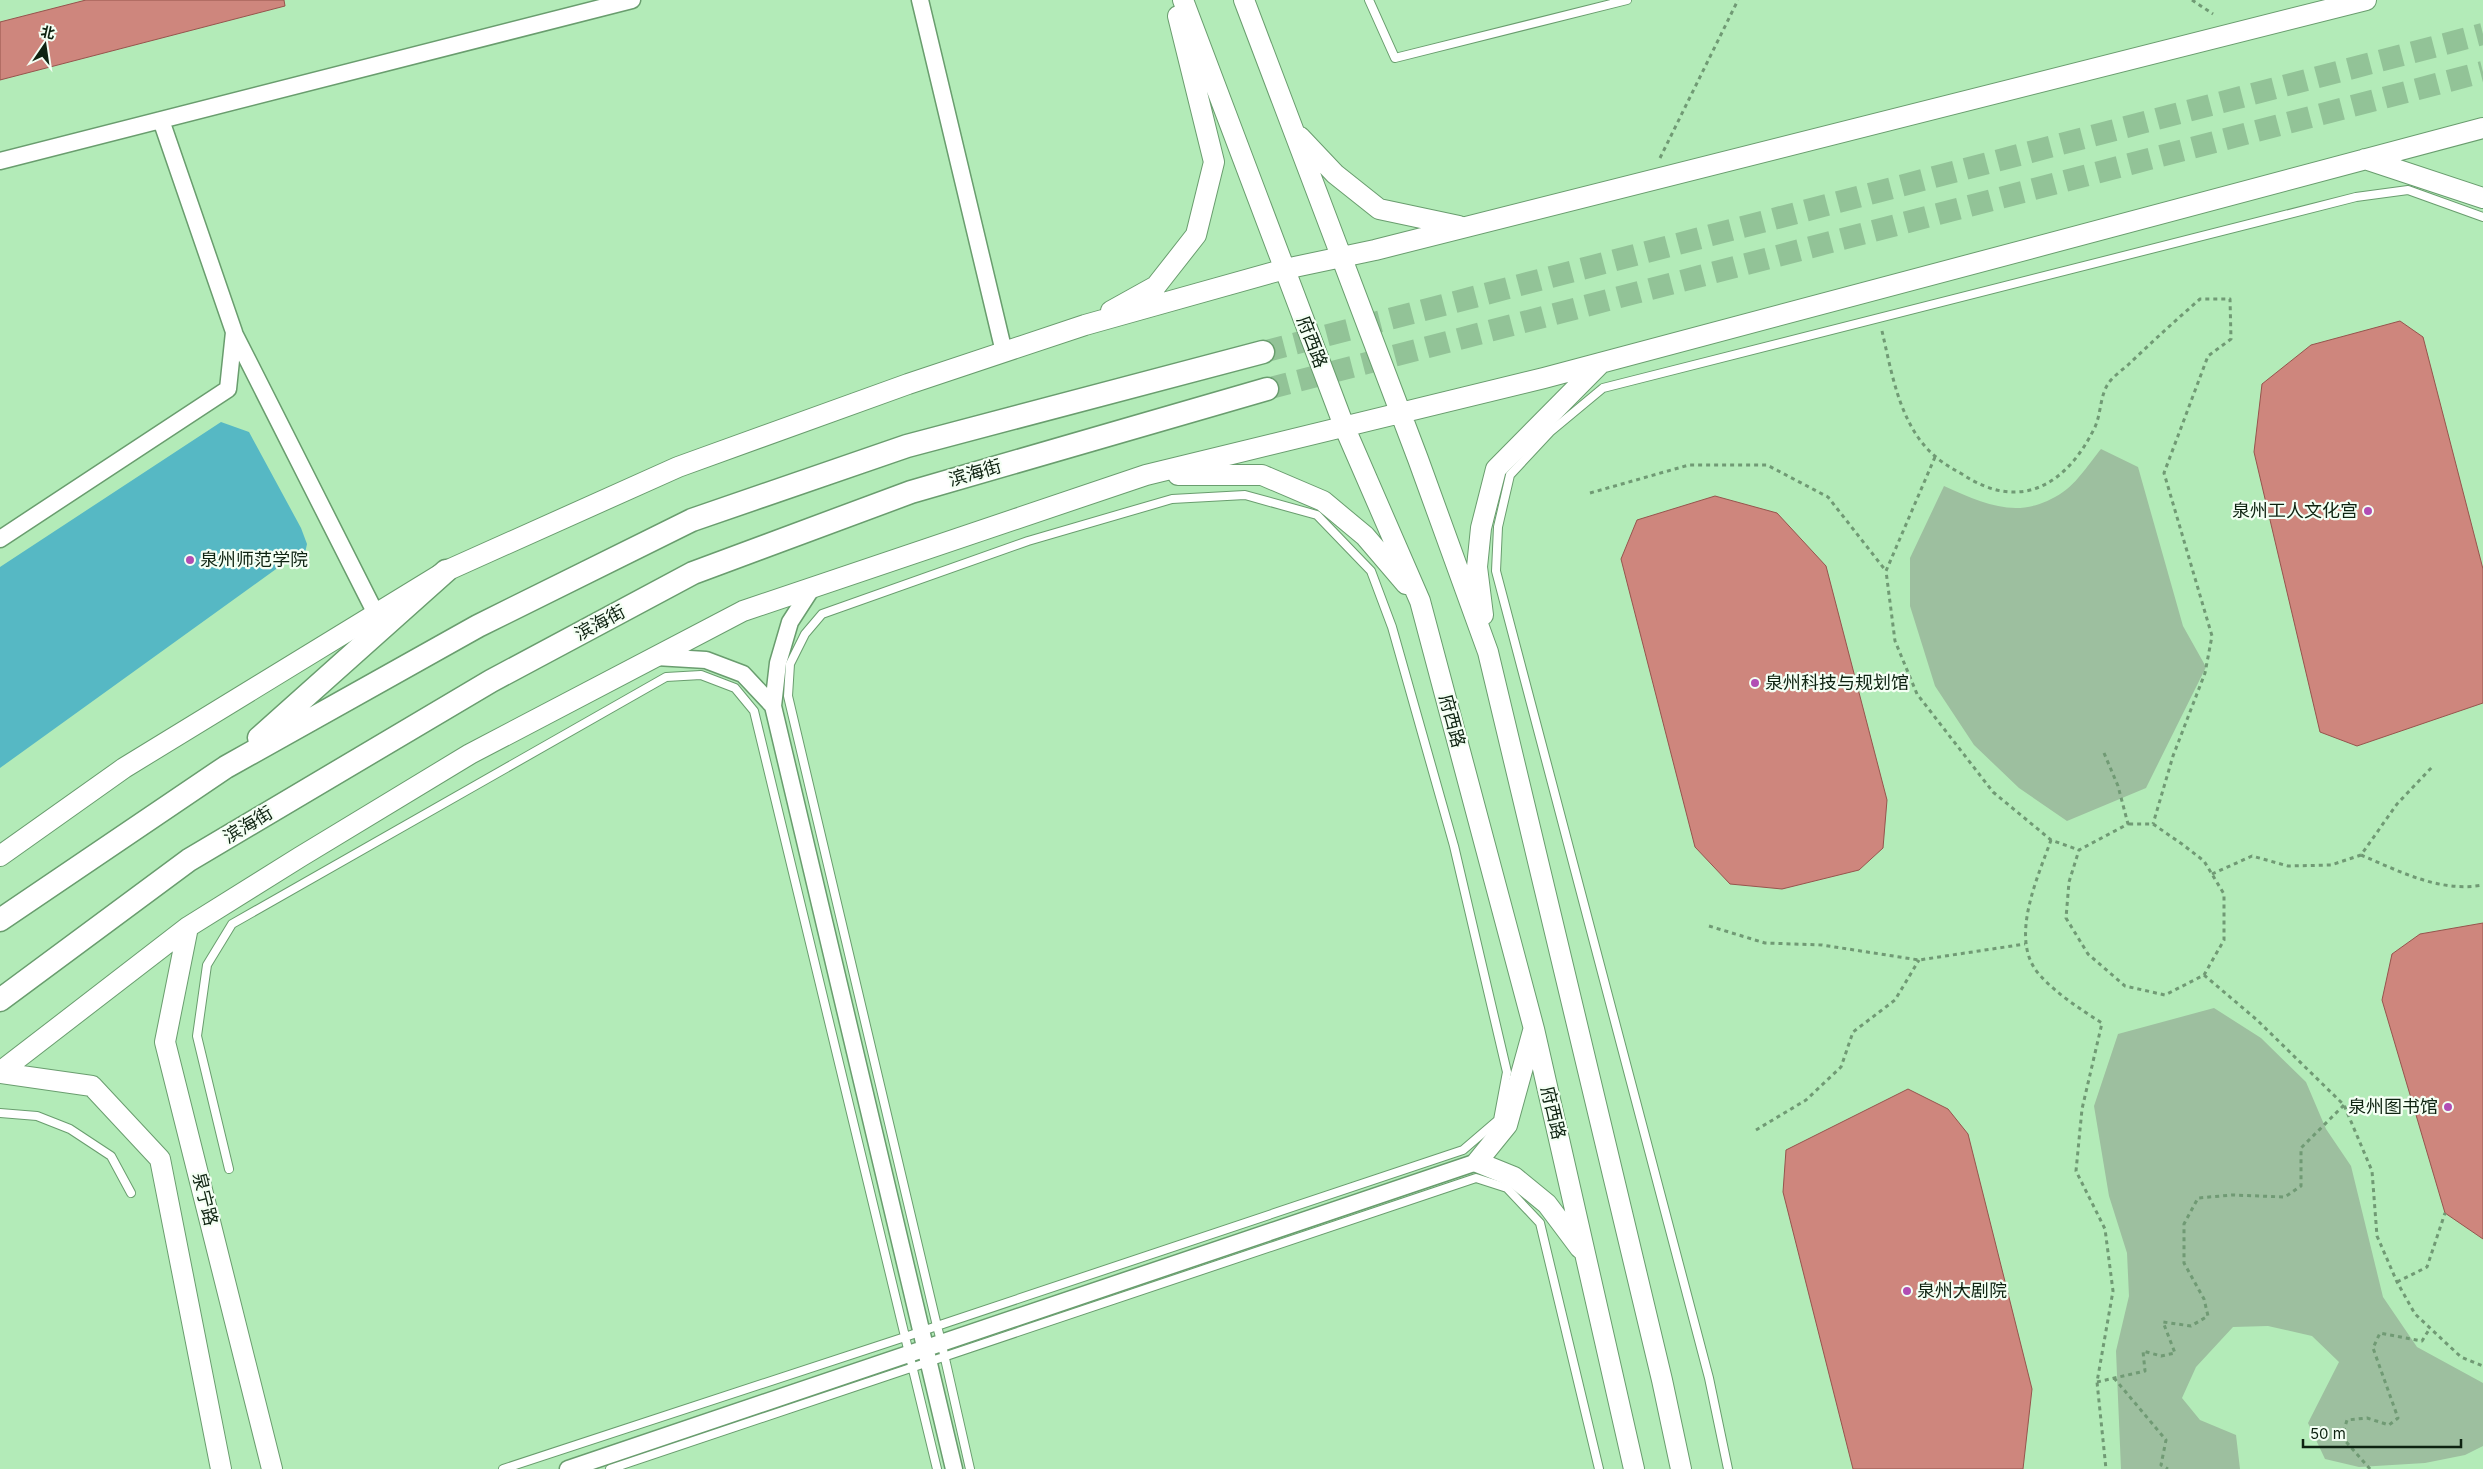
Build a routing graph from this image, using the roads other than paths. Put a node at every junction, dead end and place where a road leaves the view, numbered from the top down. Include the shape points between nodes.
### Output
1 (632, 0) edge
2 (920, 0) edge
3 (1174, 0) edge
4 (1183, 0) edge
5 (1244, 0) edge
6 (1369, 0) edge
7 (1627, 0) edge
8 (2362, 1) edge
9 (161, 120) junction
10 (2483, 128) edge
11 (1293, 129) junction
12 (2365, 159) junction
13 (0, 161) edge
14 (2483, 198) edge
15 (2483, 217) edge
16 (1463, 227) junction
17 (1342, 258) junction
18 (1285, 269) junction
19 (1085, 325) junction
20 (234, 332) junction
21 (1004, 352) junction
22 (1263, 352) tunnel mouth
23 (1602, 363) junction
24 (1267, 389) tunnel mouth
25 (1400, 413) junction
26 (1344, 426) junction
27 (1146, 475) junction
28 (0, 539) edge
29 (446, 571) junction
30 (812, 588) junction
31 (1420, 601) junction
32 (376, 614) junction
33 (1488, 652) junction
34 (656, 657) junction
35 (773, 706) junction
36 (226, 767) junction
37 (0, 856) edge
38 (0, 920) edge
39 (188, 927) junction
40 (0, 1000) edge
41 (1534, 1029) junction
42 (0, 1073) edge
43 (0, 1113) edge
44 (1477, 1162) junction
45 (229, 1168) dead end
46 (131, 1193) dead end
47 (1585, 1254) junction
48 (905, 1337) junction
49 (933, 1344) junction
50 (911, 1360) junction
51 (221, 1469) edge
52 (272, 1469) edge
53 (503, 1469) edge
54 (568, 1469) edge
55 (610, 1469) edge
56 (937, 1469) edge
57 (954, 1469) edge
58 (970, 1469) edge
59 (1599, 1469) edge
60 (1634, 1469) edge
61 (1681, 1469) edge
62 (1728, 1469) edge

1 - 9 street
2 - 21 street
3 - 19 street via 1214,162 1196,235 1156,286
4 - 18 street, 府西路
5 - 11 street
6 - 7 lane via 1395,58
8 - 16 street
9 - 13 street
9 - 20 street
10 - 12 street
11 - 16 street via 1335,174 1379,209
11 - 17 street
12 - 14 street
12 - 23 street
15 - 62 lane via 2408,190 2356,197 1603,388 1550,432 1510,475 1498,527 1496,571 1709,1378
16 - 17 street
17 - 18 street
17 - 25 street
18 - 19 street
18 - 26 street, 府西路
19 - 21 street
20 - 28 street via 228,389
20 - 32 street
21 - 29 street via 678,467
22 - 36 main road via 907,446 692,520 478,626
23 - 25 street
23 - 33 street via 1496,469 1481,528 1477,567
24 - 40 main road, 滨海街 via 911,492 693,573 491,681 189,860
25 - 26 street
25 - 33 street
26 - 27 street
26 - 31 street, 府西路
27 - 30 street
27 - 31 street via 1262,475 1324,501 1365,536
29 - 32 street
29 - 36 main road
30 - 34 street via 742,611
30 - 35 street via 790,622 778,663
31 - 41 street, 府西路
32 - 37 street via 124,768
33 - 61 street
34 - 35 street via 706,660 743,674
34 - 39 street via 470,754
35 - 49 street
36 - 38 main road
39 - 42 street
39 - 52 street, 泉宁路 via 165,1042
41 - 44 street via 1507,1125
41 - 47 street, 府西路
42 - 51 street, 泉宁路 via 92,1086 160,1159
43 - 46 lane via 37,1116 70,1129 111,1156
44 - 47 street via 1514,1177 1547,1204
44 - 49 street
45 - 48 lane via 197,1036 207,965 232,924 666,677 701,675 735,688 754,711
47 - 60 street, 府西路
48 - 49 lane
48 - 50 lane
48 - 53 lane
49 - 49 lane via 788,696 790,664 805,634 822,614 1028,541 1172,499 1245,495 1317,515 1371,571 1392,628 1454,846 1507,1072 1498,1120 1463,1150
49 - 50 street
49 - 57 street
49 - 58 lane
49 - 59 lane via 1476,1178 1507,1188 1540,1223
50 - 54 street
50 - 55 lane
50 - 56 lane

